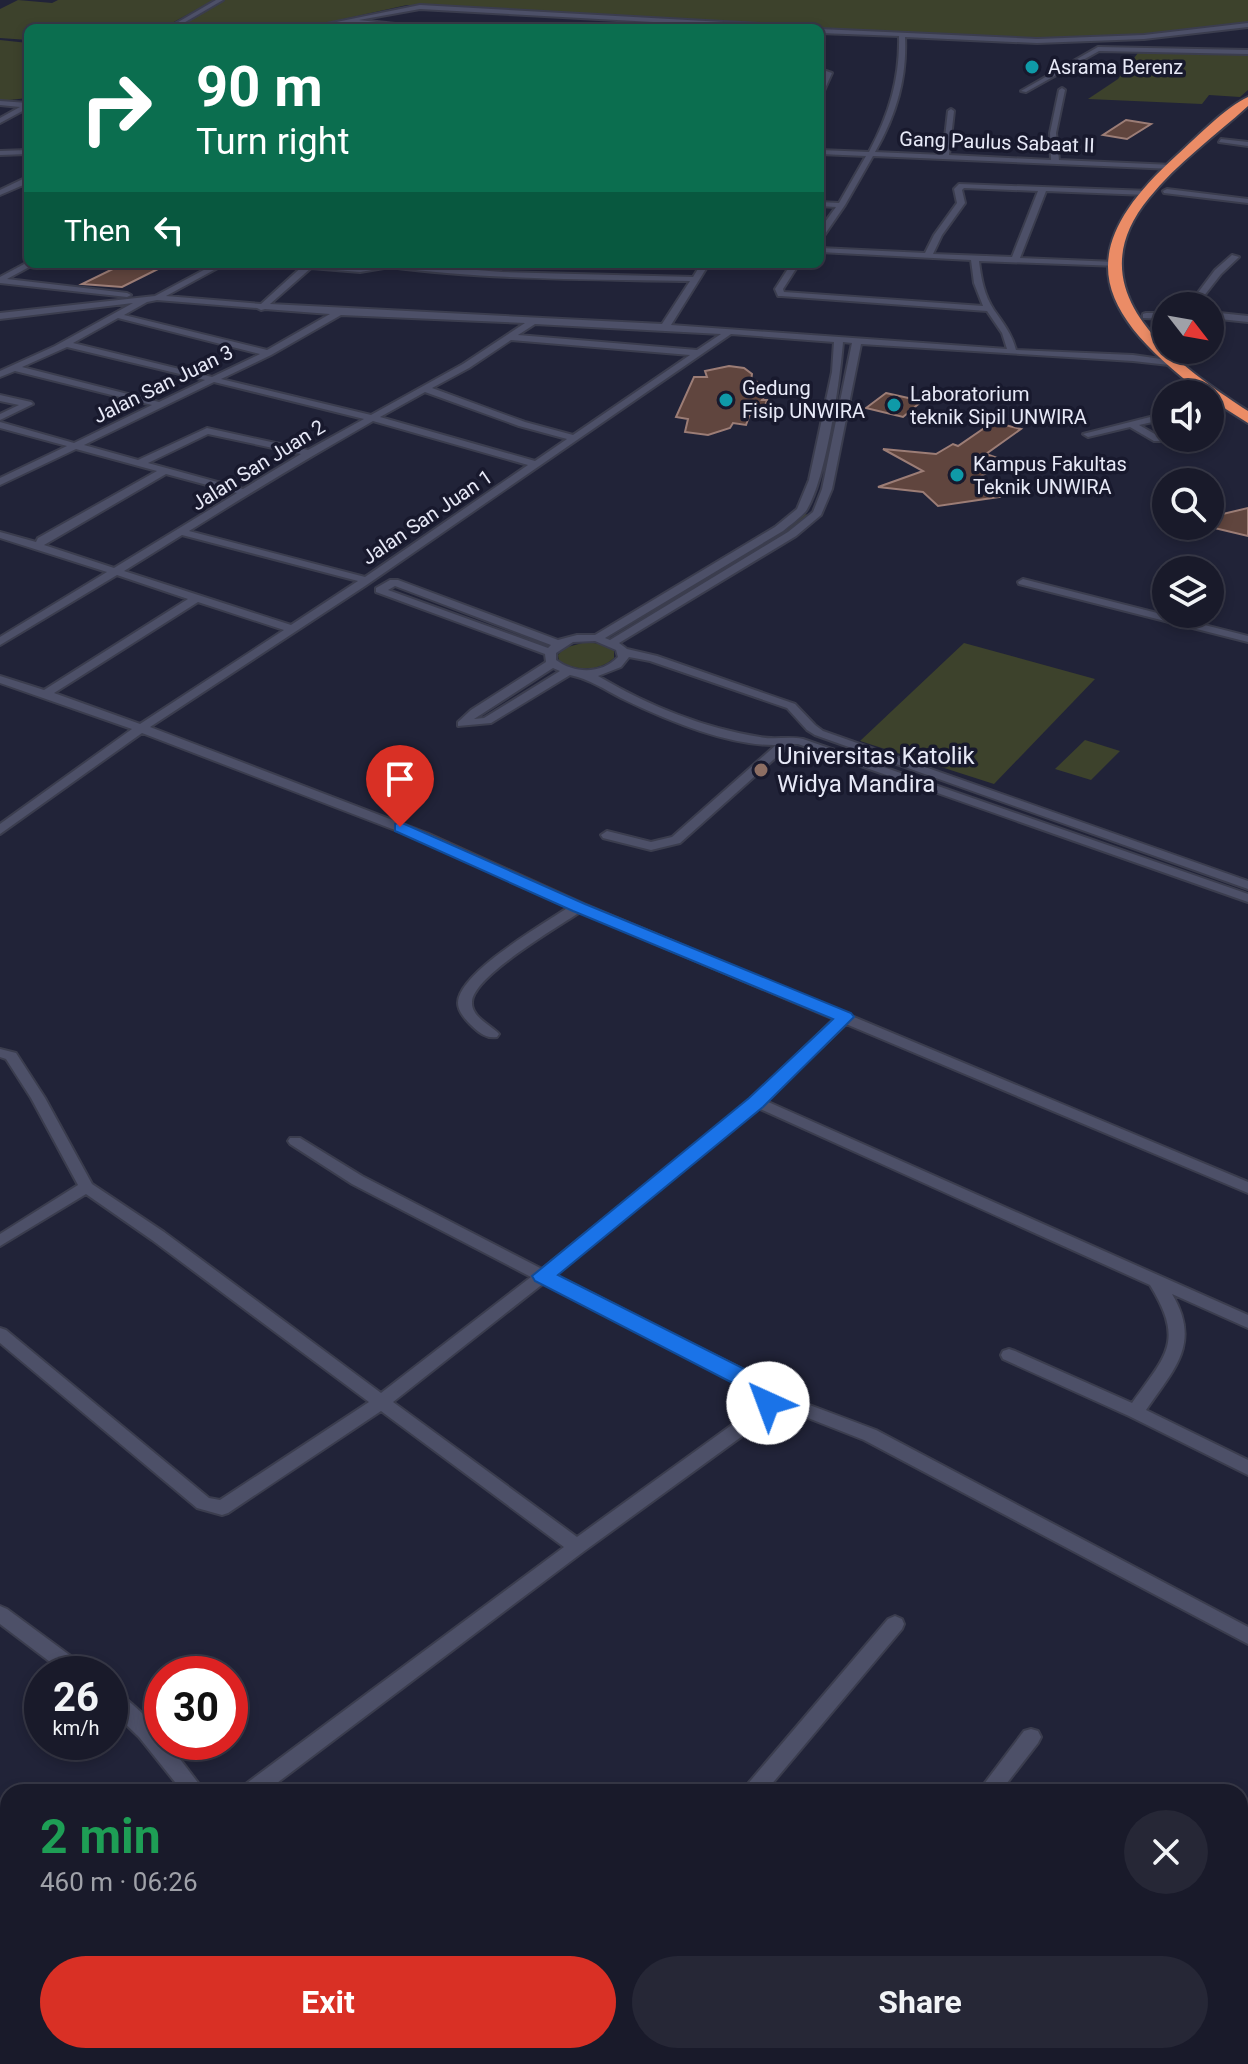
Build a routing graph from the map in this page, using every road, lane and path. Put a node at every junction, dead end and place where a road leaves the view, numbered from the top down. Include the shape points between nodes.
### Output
1 (220, 0) edge
2 (559, 18) junction
3 (348, 21) junction
4 (178, 24) edge
5 (330, 24) edge
6 (336, 24) edge
7 (382, 24) edge
8 (553, 24) edge
9 (651, 24) edge
10 (1248, 26) edge
11 (824, 31) edge
12 (824, 31) edge
13 (902, 36) junction
14 (969, 39) junction
15 (1039, 42) junction
16 (961, 47) dead end
17 (1098, 49) junction
18 (1248, 52) edge
19 (1062, 90) dead end
20 (1024, 91) dead end
21 (1248, 100) edge
22 (0, 103) edge
23 (24, 105) edge
24 (24, 107) edge
25 (951, 111) dead end
26 (1248, 117) edge
27 (0, 121) edge
28 (1221, 141) junction
29 (1248, 144) edge
30 (24, 152) edge
31 (824, 152) edge
32 (0, 153) edge
33 (871, 154) junction
34 (946, 155) junction
35 (1055, 160) junction
36 (1196, 160) junction
37 (1173, 167) junction
38 (24, 182) edge
39 (1043, 189) junction
40 (1167, 191) junction
41 (0, 193) edge
42 (1152, 197) junction
43 (1248, 201) edge
44 (824, 204) edge
45 (841, 205) junction
46 (824, 229) edge
47 (824, 250) edge
48 (928, 256) junction
49 (975, 257) junction
50 (1235, 257) dead end
51 (1016, 258) junction
52 (1116, 264) junction
53 (24, 266) edge
54 (213, 268) edge
55 (306, 268) edge
56 (340, 268) edge
57 (368, 268) edge
58 (428, 268) edge
59 (703, 268) edge
60 (792, 268) edge
61 (696, 279) junction
62 (0, 280) edge
63 (1132, 289) dead end
64 (1203, 292) edge
65 (152, 298) junction
66 (261, 308) junction
67 (989, 309) junction
68 (339, 312) junction
69 (0, 316) edge
70 (119, 316) junction
71 (1146, 316) junction
72 (1152, 316) edge
73 (1224, 316) edge
74 (1248, 319) edge
75 (535, 320) junction
76 (1152, 326) edge
77 (665, 327) junction
78 (730, 331) junction
79 (1152, 332) edge
80 (510, 337) junction
81 (839, 339) junction
82 (857, 340) junction
83 (66, 344) junction
84 (1152, 346) edge
85 (1012, 352) junction
86 (268, 353) junction
87 (701, 353) junction
88 (1133, 358) junction
89 (1152, 358) edge
90 (1184, 364) edge
91 (1188, 364) edge
92 (15, 368) junction
93 (0, 374) edge
94 (215, 379) junction
95 (1197, 380) edge
96 (832, 388) junction
97 (425, 389) junction
98 (848, 389) junction
99 (0, 398) edge
100 (161, 405) junction
101 (1248, 406) edge
102 (1224, 408) edge
103 (0, 417) edge
104 (372, 418) junction
105 (1248, 418) edge
106 (1152, 419) edge
107 (1131, 424) junction
108 (0, 425) edge
109 (1088, 434) dead end
110 (1152, 436) edge
111 (575, 438) junction
112 (75, 446) junction
113 (309, 453) junction
114 (138, 464) junction
115 (536, 464) junction
116 (164, 471) junction
117 (0, 482) edge
118 (247, 493) junction
119 (183, 532) junction
120 (0, 535) edge
121 (38, 546) junction
122 (118, 571) junction
123 (366, 580) junction
124 (1023, 582) dead end
125 (670, 594) junction
126 (198, 597) junction
127 (686, 599) junction
128 (491, 617) junction
129 (478, 624) junction
130 (292, 629) junction
131 (597, 638) junction
132 (1248, 639) edge
133 (0, 642) edge
134 (614, 642) junction
135 (623, 652) junction
136 (554, 653) junction
137 (568, 671) junction
138 (585, 673) junction
139 (0, 679) edge
140 (45, 694) junction
141 (141, 728) junction
142 (788, 741) junction
143 (0, 830) edge
144 (607, 835) dead end
145 (1248, 885) edge
146 (1248, 898) edge
147 (579, 907) junction
148 (845, 1017) junction
149 (492, 1034) dead end
150 (0, 1053) edge
151 (756, 1102) junction
152 (295, 1141) dead end
153 (86, 1187) junction
154 (1248, 1188) edge
155 (0, 1241) edge
156 (543, 1276) junction
157 (1156, 1281) junction
158 (1248, 1322) edge
159 (0, 1334) edge
160 (1009, 1355) dead end
161 (769, 1396) junction
162 (380, 1403) junction
163 (1135, 1412) junction
164 (1248, 1468) edge
165 (577, 1547) junction
166 (0, 1614) edge
167 (895, 1624) dead end
168 (1248, 1636) edge
169 (56, 1656) edge
170 (128, 1714) edge
171 (1031, 1737) dead end
172 (189, 1784) edge
173 (261, 1784) edge
174 (760, 1784) edge
175 (994, 1784) edge

1 - 4 street
2 - 3 street via 421,9
2 - 5 street via 415,7
2 - 8 street
2 - 9 street
3 - 6 street
3 - 7 street
10 - 15 street
11 - 13 street
12 - 14 street
13 - 14 street
13 - 33 street via 901,81
14 - 15 street
14 - 16 street
15 - 17 street
17 - 18 street
17 - 20 street
19 - 35 street via 1053,133
21 - 36 highway
22 - 23 street
24 - 27 street
25 - 34 street
26 - 28 highway
28 - 29 street
28 - 36 highway
30 - 32 street
31 - 33 street, Gang Paulus Sabaat II
33 - 34 street, Gang Paulus Sabaat II
33 - 45 street
34 - 35 street, Gang Paulus Sabaat II
35 - 37 street, Gang Paulus Sabaat II
36 - 37 highway
36 - 40 highway
37 - 42 highway
38 - 41 street
39 - 42 street
39 - 48 street via 959,188 961,203
39 - 51 street
40 - 42 highway
40 - 43 street
42 - 52 highway via 1127,222
44 - 45 street
45 - 46 street
47 - 48 street
48 - 49 street
49 - 51 street
49 - 67 street via 977,285
50 - 64 street
51 - 52 street
52 - 79 highway via 1115,290
53 - 62 street
54 - 65 street
55 - 66 street
56 - 57 street
58 - 61 street
59 - 61 street
60 - 67 street via 781,282 781,294
61 - 77 street
62 - 65 street
63 - 71 highway
65 - 66 street
65 - 69 street
65 - 70 street
66 - 68 street
67 - 85 street via 1007,331
68 - 75 street
68 - 86 street, Jalan San Juan 3
70 - 83 street
70 - 86 street
71 - 72 street
71 - 76 highway
73 - 74 street
75 - 77 street
75 - 80 street, Jalan San Juan 2
77 - 78 street
78 - 81 street
78 - 87 street, Jalan San Juan 1
80 - 87 street
80 - 97 street, Jalan San Juan 2
81 - 82 street
81 - 96 street
82 - 85 street
82 - 98 street
83 - 92 street
83 - 94 street
84 - 88 street
85 - 88 street
86 - 94 street, Jalan San Juan 3
87 - 111 street, Jalan San Juan 1
88 - 89 street
90 - 95 highway
91 - 101 highway
92 - 93 street
92 - 100 street
94 - 100 street, Jalan San Juan 3
94 - 104 street
96 - 98 street
96 - 125 street via 814,480 801,510 779,529
97 - 104 street, Jalan San Juan 2
97 - 111 street
98 - 127 street via 817,513
99 - 103 street via 28,404
100 - 112 street, Jalan San Juan 3
102 - 105 highway
104 - 113 street, Jalan San Juan 2
104 - 115 street
106 - 107 street
107 - 109 street
107 - 110 street
108 - 112 street
111 - 115 street, Jalan San Juan 1
112 - 114 street
112 - 117 street, Jalan San Juan 3
113 - 114 street via 207,431
113 - 118 street, Jalan San Juan 2
114 - 116 street
115 - 123 street, Jalan San Juan 1
116 - 118 street
116 - 121 street
118 - 119 street, Jalan San Juan 2
119 - 122 street, Jalan San Juan 2
119 - 123 street
120 - 121 street
121 - 122 street
122 - 126 street
122 - 133 street, Jalan San Juan 2
123 - 130 street, Jalan San Juan 1
124 - 132 street
125 - 127 street
125 - 131 street
126 - 130 street
126 - 140 street
127 - 134 street
128 - 129 street
128 - 129 street via 394,582 380,590
128 - 136 street
129 - 136 street
130 - 141 street, Jalan San Juan 1
131 - 134 street
131 - 136 street via 583,637
134 - 135 street
135 - 138 street via 617,666
135 - 145 street via 791,706 819,733
136 - 137 street
136 - 137 street via 462,724 487,721
137 - 138 street
138 - 142 street via 638,700 731,734
139 - 140 street
140 - 141 street
141 - 143 street, Jalan San Juan 1
141 - 147 street via 425,837
142 - 144 street via 676,840 651,846
142 - 146 street
147 - 148 street
147 - 149 street via 476,979 465,1001 470,1016
148 - 151 street
148 - 154 street
150 - 153 street via 11,1056 28,1081
151 - 156 street
151 - 157 street
152 - 156 street via 357,1180
153 - 155 street
153 - 162 street
156 - 161 street via 744,1377
156 - 162 street
157 - 158 street
157 - 163 street via 1177,1316 1179,1349
159 - 162 street via 213,1508 230,1504
160 - 163 street
161 - 165 street via 757,1416
161 - 168 street via 870,1435
162 - 165 street
163 - 164 street
165 - 173 street
166 - 169 street
167 - 174 street
170 - 172 street
171 - 175 street

